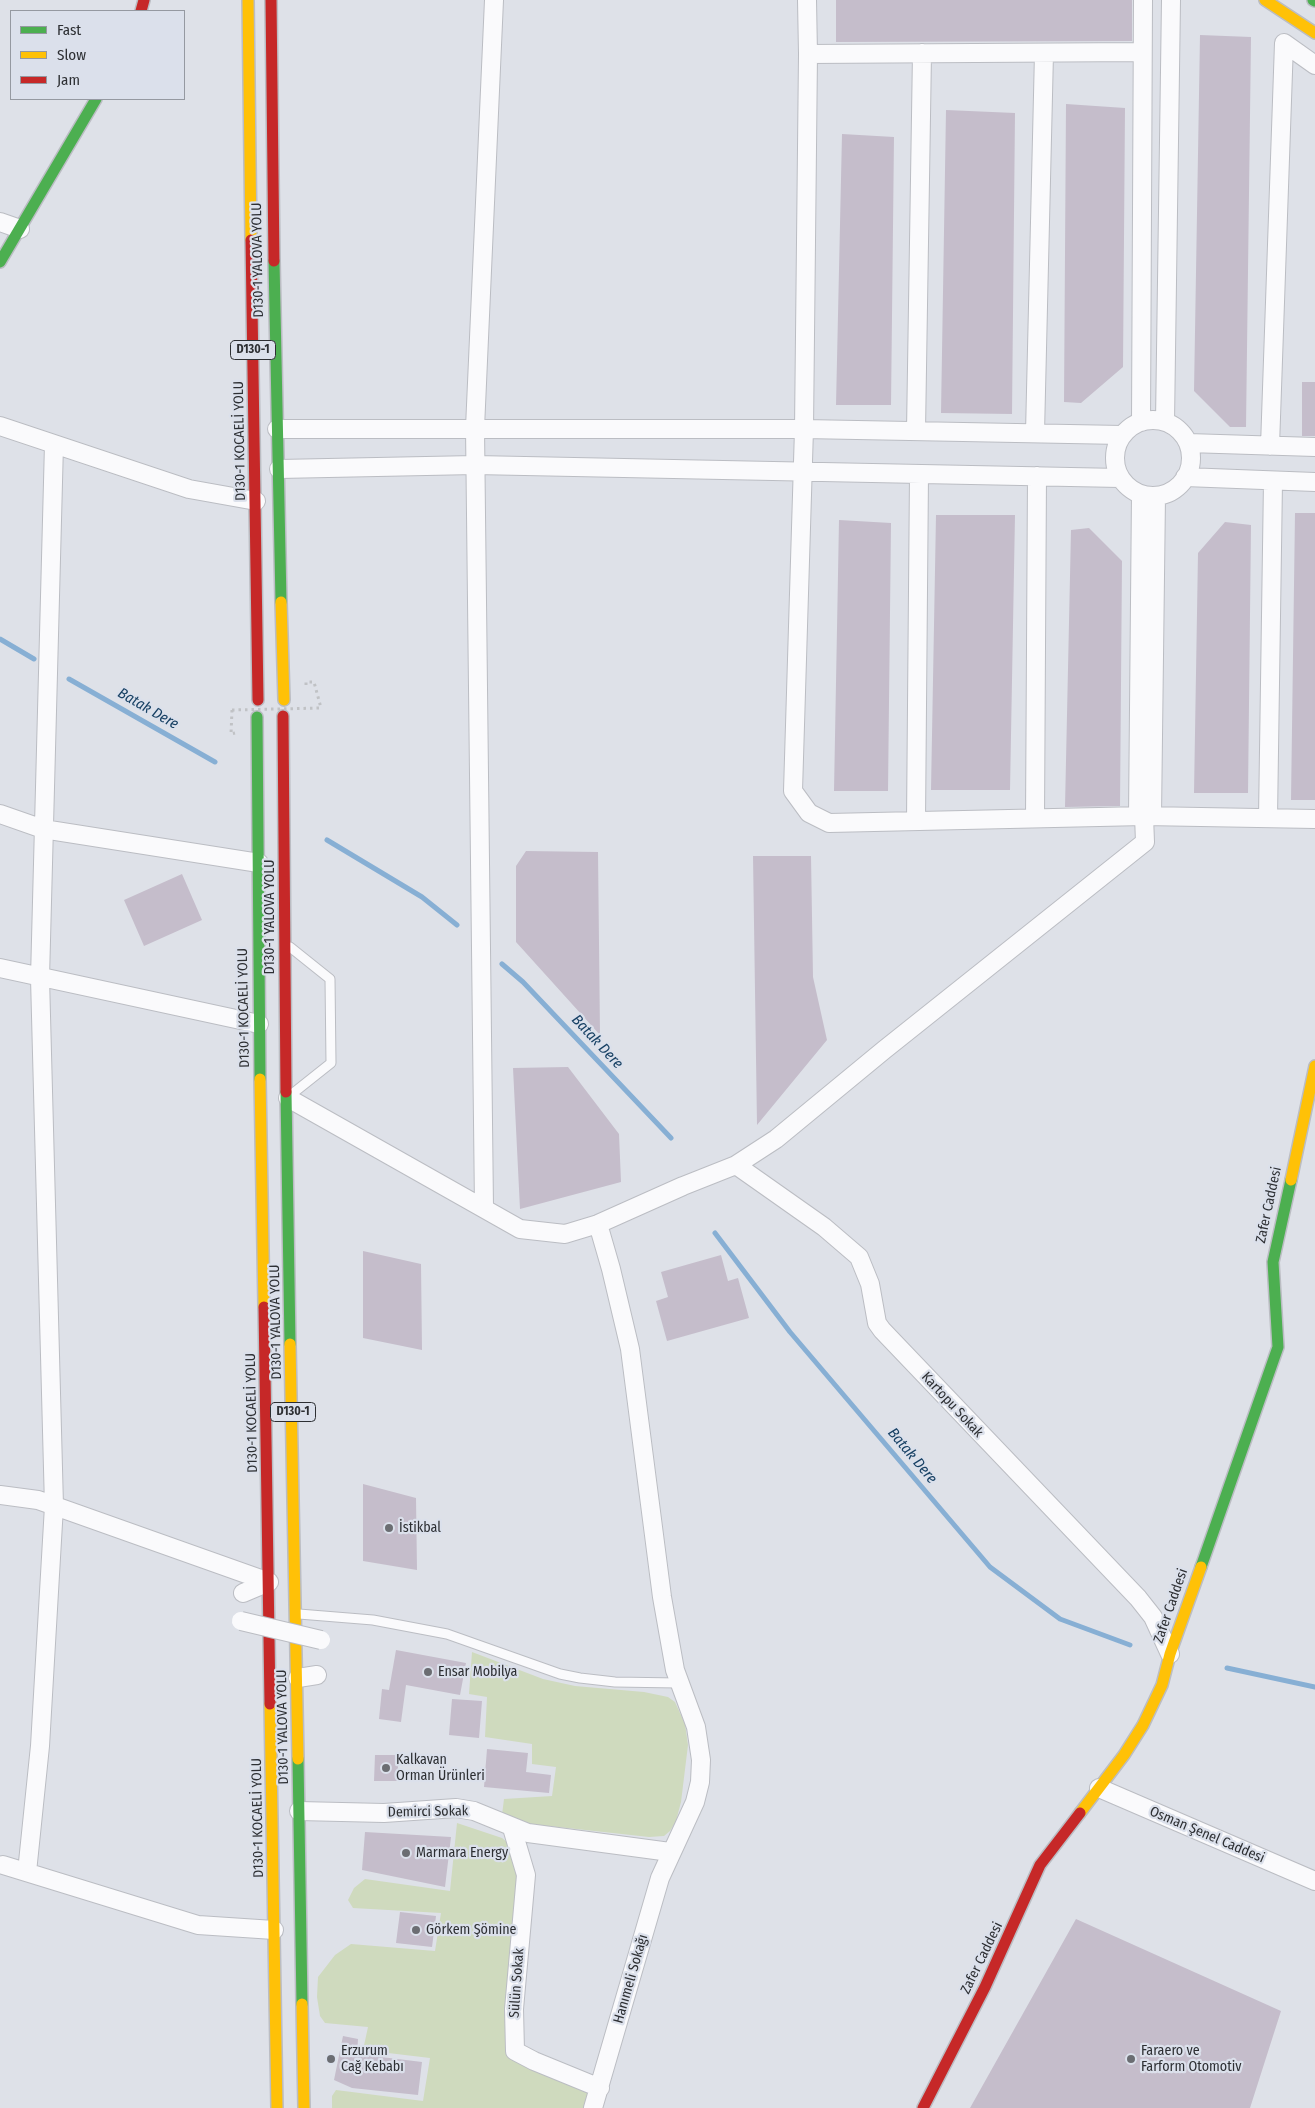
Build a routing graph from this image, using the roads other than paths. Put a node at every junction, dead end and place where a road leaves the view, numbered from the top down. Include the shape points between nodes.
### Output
1 (248, 0) edge
2 (271, 0) edge
3 (280, 0) edge
4 (494, 0) edge
5 (807, 0) edge
6 (1144, 0) edge
7 (1172, 0) edge
8 (1265, 0) edge
9 (236, 9) dead end
10 (1315, 33) edge
11 (1142, 52) junction
12 (922, 53) junction
13 (1044, 53) junction
14 (808, 54) junction
15 (1315, 65) edge
16 (272, 66) junction
17 (248, 71) junction
18 (95, 100) edge
19 (0, 222) edge
20 (20, 228) junction
21 (0, 262) edge
22 (1141, 422) junction
23 (1165, 422) junction
24 (0, 426) edge
25 (475, 428) junction
26 (277, 429) junction
27 (804, 429) junction
28 (916, 431) junction
29 (1035, 433) junction
30 (1122, 435) junction
31 (1188, 443) junction
32 (54, 444) junction
33 (1270, 446) junction
34 (1315, 447) edge
35 (475, 465) junction
36 (279, 469) junction
37 (802, 471) junction
38 (919, 474) junction
39 (1037, 476) junction
40 (1185, 477) junction
41 (1120, 478) junction
42 (1273, 480) junction
43 (1315, 482) edge
44 (1148, 495) junction
45 (256, 501) junction
46 (258, 700) dead end
47 (284, 700) dead end
48 (283, 716) dead end
49 (257, 717) dead end
50 (0, 814) edge
51 (1145, 816) junction
52 (1035, 818) junction
53 (1268, 818) junction
54 (1315, 819) edge
55 (916, 821) junction
56 (43, 829) junction
57 (258, 863) junction
58 (285, 943) junction
59 (0, 968) edge
60 (40, 978) junction
61 (259, 1024) junction
62 (1315, 1066) edge
63 (288, 1098) junction
64 (736, 1166) junction
65 (484, 1208) junction
66 (598, 1224) junction
67 (0, 1495) edge
68 (54, 1506) junction
69 (268, 1582) junction
70 (242, 1593) dead end
71 (296, 1613) junction
72 (241, 1621) dead end
73 (321, 1640) dead end
74 (1170, 1654) junction
75 (317, 1675) dead end
76 (298, 1678) junction
77 (678, 1683) junction
78 (1100, 1788) junction
79 (299, 1811) junction
80 (512, 1828) junction
81 (670, 1852) junction
82 (1, 1869) edge
83 (27, 1872) junction
84 (1315, 1881) edge
85 (274, 1930) junction
86 (600, 2088) junction
87 (277, 2108) edge
88 (304, 2108) edge
89 (593, 2108) edge
90 (923, 2108) edge

1 - 17 main road, D130-1 KOCAELİ YOLU / D130-1
2 - 16 main road, D130-1 YALOVA YOLU / D130-1
3 - 16 main road
4 - 25 street
5 - 14 street
6 - 11 street
7 - 23 street
8 - 10 main road
9 - 17 main road
11 - 13 street
11 - 22 street
12 - 13 street
12 - 14 street
12 - 28 street
13 - 29 street
14 - 27 street
15 - 33 street via 1284,43
16 - 26 main road, D130-1 YALOVA YOLU / D130-1
17 - 45 main road, D130-1 KOCAELİ YOLU / D130-1
18 - 20 main road
19 - 20 street
20 - 21 main road
22 - 23 street
22 - 30 street
23 - 31 street via 1182,434
24 - 32 street
25 - 26 street
25 - 27 street
25 - 35 street
26 - 36 main road, D130-1 YALOVA YOLU / D130-1
27 - 28 street
27 - 37 street
28 - 29 street
29 - 30 street
30 - 41 street via 1116,448 1115,464
31 - 33 street
31 - 40 street via 1190,460
32 - 45 street via 189,489
32 - 56 street
33 - 34 street
35 - 36 street
35 - 37 street
35 - 65 street
36 - 47 main road, D130-1 YALOVA YOLU / D130-1
37 - 38 street
37 - 55 street via 792,791 809,813 830,822
38 - 39 street
38 - 55 street
39 - 41 street
39 - 52 street
40 - 42 street
40 - 44 street via 1178,487 1167,493
41 - 44 street via 1129,488
42 - 43 street
42 - 53 street
44 - 51 street
45 - 46 main road, D130-1 KOCAELİ YOLU / D130-1
48 - 58 main road, D130-1 YALOVA YOLU / D130-1
49 - 57 main road, D130-1 KOCAELİ YOLU / D130-1
50 - 56 street
51 - 52 street
51 - 53 street
51 - 64 street via 1145,842 790,1129
52 - 55 street
53 - 54 street
56 - 57 street
56 - 60 street
57 - 61 main road, D130-1 KOCAELİ YOLU / D130-1
58 - 63 main road, D130-1 YALOVA YOLU / D130-1
58 - 63 lane via 330,979 330,1063
59 - 60 street
60 - 61 street
60 - 68 street
61 - 69 main road, D130-1 KOCAELİ YOLU / D130-1
62 - 74 main road, Zafer Caddesi via 1273,1262 1278,1347
63 - 65 street
63 - 71 main road, D130-1 YALOVA YOLU / D130-1
64 - 66 street
64 - 74 street, Kartopu Sokak via 824,1227 859,1257 882,1330 1138,1598 1153,1617
65 - 66 street via 520,1229 565,1234
66 - 77 street, Hanımeli Sokağı via 630,1349 662,1598
67 - 68 street via 38,1500
68 - 69 street
68 - 83 street via 40,1746
69 - 70 street
69 - 85 main road, D130-1 KOCAELİ YOLU / D130-1
71 - 76 main road, D130-1 YALOVA YOLU / D130-1
71 - 77 lane via 373,1620 447,1634 580,1678
72 - 73 street, bridge
74 - 78 main road, Zafer Caddesi via 1156,1701
75 - 76 street
76 - 79 main road, D130-1 YALOVA YOLU / D130-1
77 - 81 street, Hanımeli Sokağı via 696,1727 701,1760 700,1782 687,1823
78 - 84 street, Osman Şenel Caddesi
78 - 90 main road, Zafer Caddesi via 1040,1865 985,1987
79 - 80 street, Demirci Sokak via 384,1813 456,1808 474,1811
79 - 88 main road, D130-1 YALOVA YOLU / D130-1
80 - 81 street, Demirci Sokak via 528,1833
80 - 86 street, Sülün Sokak via 526,1875 514,2009 515,2051
81 - 86 street, Hanımeli Sokağı
82 - 83 street
83 - 85 street via 198,1925
85 - 87 main road, D130-1 KOCAELİ YOLU / D130-1
86 - 89 street, Hanımeli Sokağı

